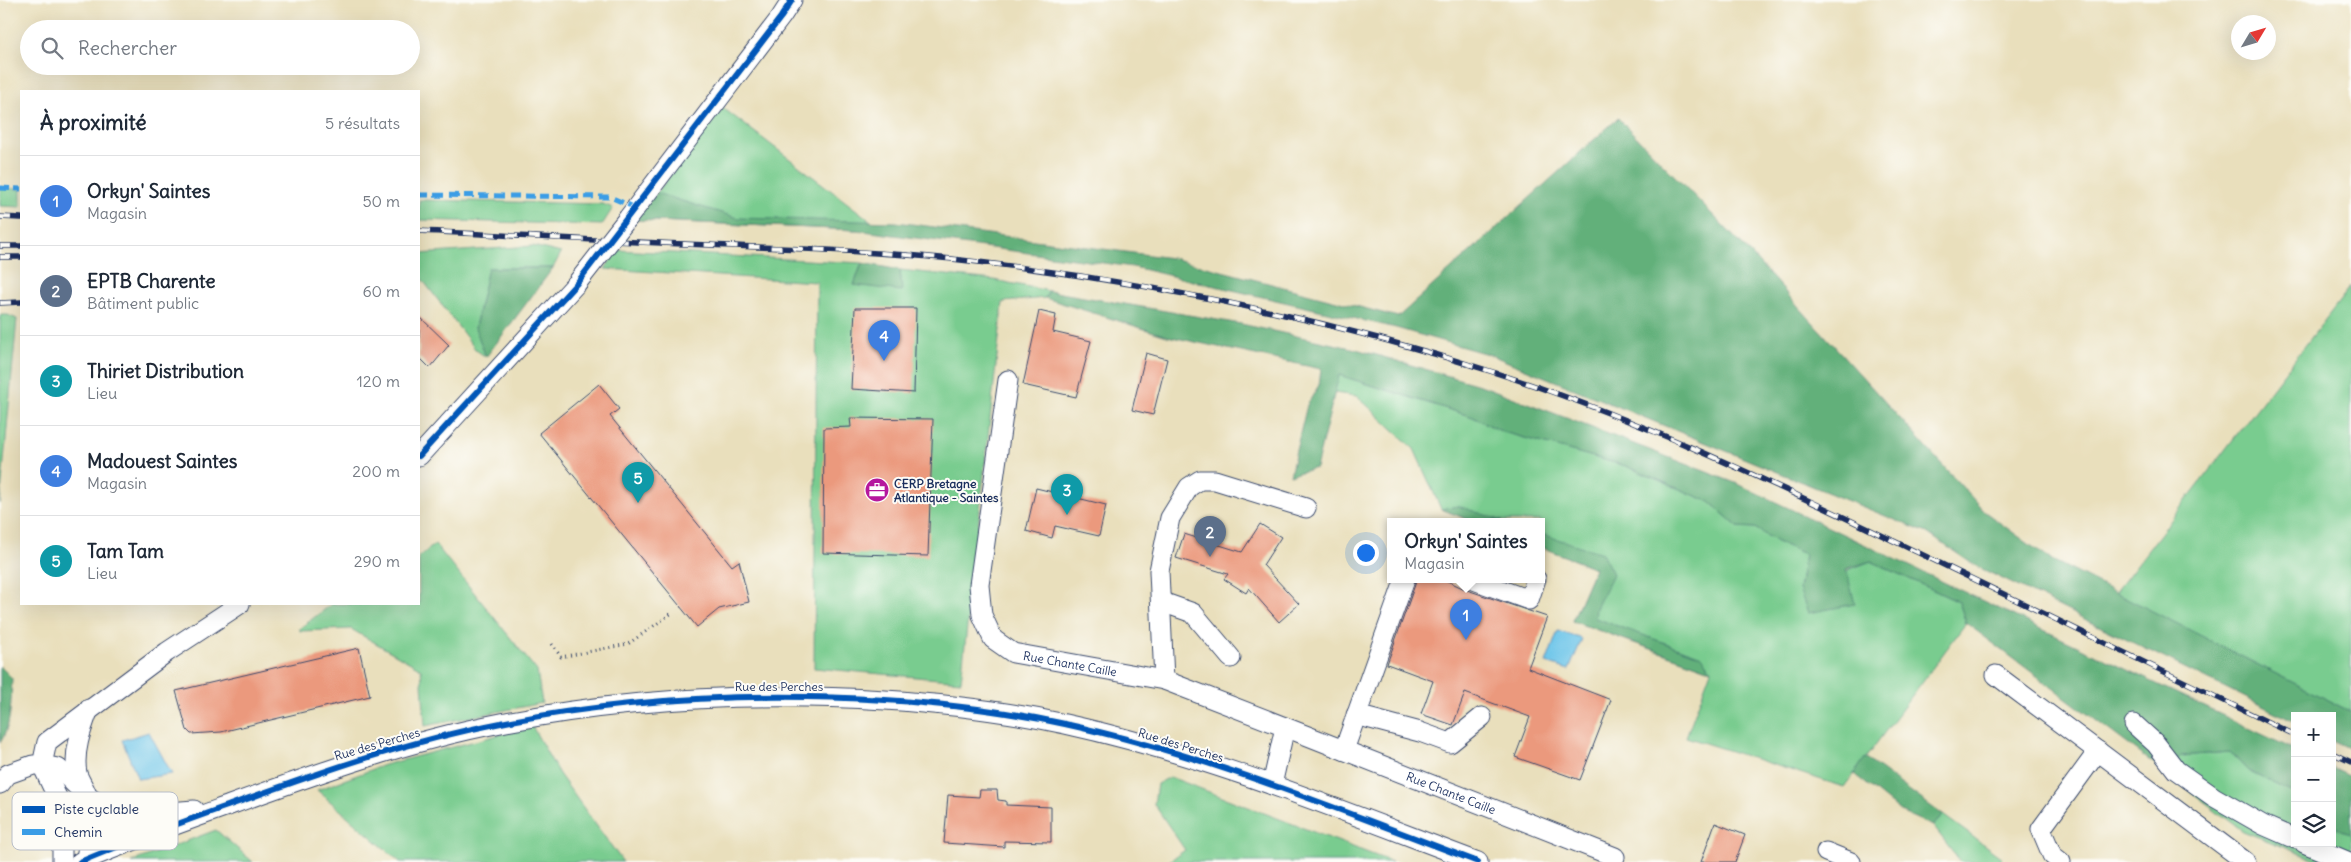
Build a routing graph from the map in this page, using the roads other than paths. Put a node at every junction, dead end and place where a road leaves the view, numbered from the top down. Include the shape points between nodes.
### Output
1 (792, 0) edge
2 (1008, 380) dead end
3 (420, 455) edge
4 (1306, 508) dead end
5 (1404, 583) edge
6 (1486, 583) edge
7 (1535, 583) edge
8 (1162, 602) junction
9 (238, 605) edge
10 (1231, 658) dead end
11 (1996, 675) dead end
12 (1164, 680) junction
13 (89, 709) junction
14 (1356, 715) junction
15 (1482, 717) dead end
16 (2134, 724) dead end
17 (1286, 727) junction
18 (1344, 750) junction
19 (2098, 751) junction
20 (42, 765) junction
21 (0, 784) edge
22 (1272, 785) junction
23 (55, 792) edge
24 (83, 792) edge
25 (86, 792) edge
26 (227, 806) junction
27 (178, 812) edge
28 (178, 825) edge
29 (2291, 837) edge
30 (2313, 847) edge
31 (112, 850) edge
32 (1826, 852) dead end
33 (1615, 857) dead end
34 (83, 861) edge
35 (1478, 862) edge
36 (1851, 862) edge
37 (2062, 862) edge
38 (2246, 862) edge
39 (2349, 862) edge

1 - 3 street, bridge via 577,283
2 - 12 street, Rue Chante Caille via 979,585 982,615 993,638 1013,652
4 - 8 street via 1215,480 1200,480 1189,487 1170,518 1159,571
5 - 14 street
6 - 7 street via 1529,600
8 - 10 street via 1193,613
8 - 12 street
9 - 13 street
11 - 19 street
12 - 17 street, Rue Chante Caille
13 - 20 street via 47,742
13 - 25 street via 77,750 77,772
14 - 15 street via 1450,743
14 - 18 street
16 - 29 street via 2156,744 2176,770 2214,797
17 - 18 street, Rue Chante Caille
17 - 22 street
18 - 33 street, Rue Chante Caille
19 - 37 street via 2041,830 2052,855
19 - 38 street
20 - 21 street via 8,774
20 - 23 street
20 - 24 street via 58,768
22 - 26 street, Rue des Perches via 1150,746 1063,723 969,707 840,697 748,696 670,700 499,723 398,748
22 - 35 street, Rue des Perches
26 - 27 street
26 - 28 street, Rue des Perches
30 - 39 street
31 - 34 street, Rue des Perches
32 - 36 street

